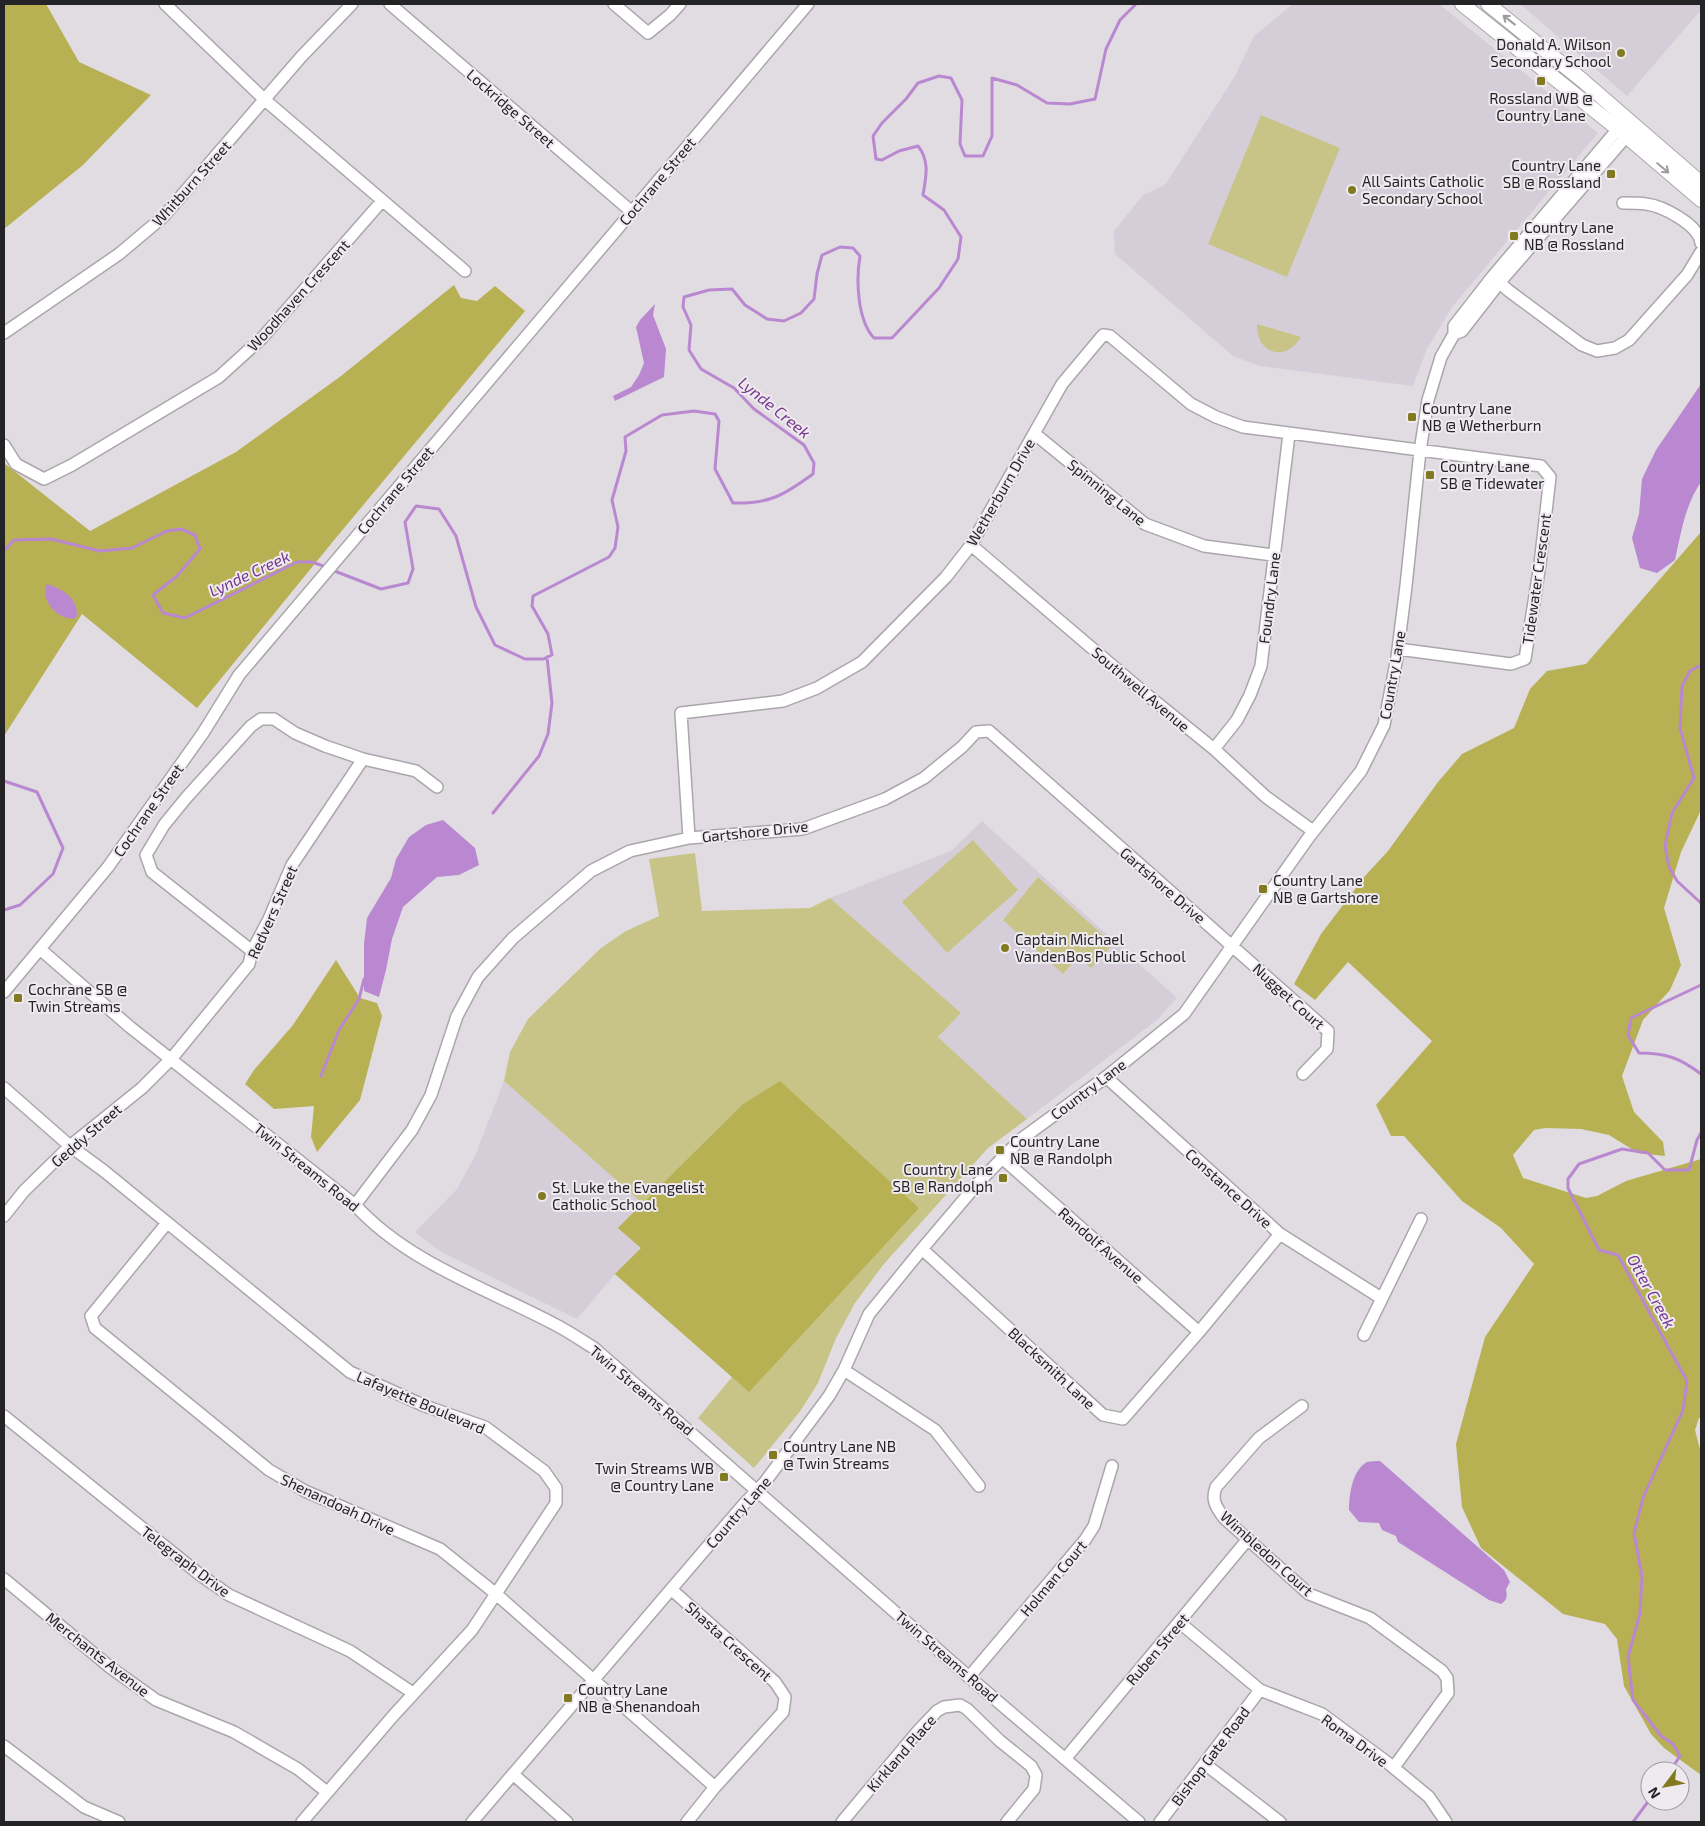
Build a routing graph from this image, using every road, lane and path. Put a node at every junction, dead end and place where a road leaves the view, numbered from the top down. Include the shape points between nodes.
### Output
1 (165, 4) edge
2 (352, 4) edge
3 (390, 4) edge
4 (614, 4) edge
5 (680, 4) edge
6 (808, 4) edge
7 (1462, 4) edge
8 (1488, 4) edge
9 (265, 100) junction
10 (1626, 127) junction
11 (1701, 183) edge
12 (1701, 200) edge
13 (382, 201) junction
14 (1623, 202) dead end
15 (632, 212) junction
16 (1701, 243) edge
17 (1701, 252) edge
18 (466, 271) dead end
19 (1496, 279) junction
20 (4, 333) edge
21 (1035, 434) junction
22 (1288, 434) junction
23 (4, 445) edge
24 (1420, 450) junction
25 (970, 545) junction
26 (1274, 555) junction
27 (1398, 649) junction
28 (1214, 749) junction
29 (363, 759) junction
30 (437, 787) dead end
31 (1313, 831) junction
32 (689, 838) junction
33 (1232, 946) junction
34 (40, 949) junction
35 (252, 951) junction
36 (4, 992) edge
37 (172, 1058) junction
38 (1303, 1074) dead end
39 (1106, 1077) junction
40 (4, 1088) edge
41 (70, 1146) junction
42 (1002, 1158) junction
43 (355, 1205) junction
44 (4, 1216) edge
45 (1421, 1219) dead end
46 (167, 1223) junction
47 (1280, 1234) junction
48 (922, 1249) junction
49 (1382, 1298) junction
50 (1199, 1332) junction
51 (1364, 1335) dead end
52 (844, 1370) junction
53 (1302, 1406) dead end
54 (4, 1416) edge
55 (1112, 1466) dead end
56 (980, 1486) dead end
57 (757, 1490) junction
58 (1248, 1539) junction
59 (4, 1578) edge
60 (672, 1590) junction
61 (495, 1593) junction
62 (1179, 1622) junction
63 (969, 1677) junction
64 (594, 1682) junction
65 (1260, 1690) junction
66 (413, 1693) junction
67 (4, 1746) edge
68 (1065, 1759) junction
69 (1205, 1764) junction
70 (1394, 1767) junction
71 (514, 1775) junction
72 (716, 1787) junction
73 (327, 1792) junction
74 (116, 1822) edge
75 (302, 1822) edge
76 (472, 1822) edge
77 (567, 1822) edge
78 (687, 1822) edge
79 (842, 1822) edge
80 (1006, 1822) edge
81 (1139, 1822) edge
82 (1160, 1822) edge
83 (1280, 1822) edge
84 (1446, 1822) edge

1 - 9 street
2 - 9 street, Whitburn Street via 301,56
3 - 15 street, Lockridge Street
4 - 5 street via 648,33
6 - 15 street, Cochrane Street
7 - 10 main road
10 -> 8 main road via 1582,80
9 - 13 street
9 - 20 street, Whitburn Street via 164,216 119,254
10 - 11 main road
10 -> 12 main road
10 - 19 street, Country Lane
13 - 18 street
13 - 23 street, Woodhaven Crescent via 262,338 219,377 44,479 16,464
14 - 16 street via 1648,204 1671,212 1690,225 1701,238
15 - 34 street, Cochrane Street via 240,675 108,867
17 - 19 street via 1687,274 1629,340 1615,348 1597,351 1582,345
19 - 24 street, Country Lane via 1454,326 1454,334 1441,357 1428,400
21 - 22 street, Wetherburn Drive via 1062,384 1103,335 1110,336 1191,404 1243,427
21 - 25 street, Wetherburn Drive
21 - 26 street, Spinning Lane via 1145,524 1204,546
22 - 24 street, Wetherburn Drive
22 - 26 street, Foundry Lane
24 - 27 street, Country Lane
24 - 27 street, Tidewater Crescent via 1541,466 1550,477 1525,659 1512,664
25 - 28 street, Southwell Avenue
25 - 32 street, Wetherburn Drive via 946,577 862,662 817,688 783,701 681,714
26 - 28 street, Foundry Lane via 1261,666 1237,720
27 - 31 street, Country Lane via 1384,725 1361,771
28 - 31 street, Southwell Avenue via 1266,797
29 - 30 street via 416,771
29 - 35 street, Redvers Street via 292,865
29 - 35 street via 295,733 274,720 261,719 186,798 146,855 152,872
31 - 33 street, Country Lane
32 - 33 street, Gartshore Drive via 803,829 885,799 924,778 962,748 976,732 989,732
32 - 43 street, Gartshore Drive via 630,851 591,871 513,938 478,977 457,1016 431,1095 412,1130
33 - 38 street, Nugget Court via 1328,1032 1326,1049
33 - 39 street, Country Lane via 1184,1014
34 - 36 street, Cochrane Street
34 - 37 street, Twin Streams Road
35 - 37 street, Redvers Street via 249,964
37 - 41 street, Geddy Street via 142,1088
37 - 43 street, Twin Streams Road
39 - 42 street, Country Lane via 1020,1140
39 - 47 street, Constance Drive
40 - 41 street, Lafayette Boulevard
41 - 44 street, Geddy Street via 24,1191
41 - 46 street, Lafayette Boulevard
42 - 48 street, Country Lane
42 - 50 street, Randolf Avenue
43 - 57 street, Twin Streams Road via 365,1216 433,1265 556,1325 594,1348
45 - 49 street
46 - 61 street, Lafayette Boulevard via 350,1372 425,1406 485,1427 544,1471 556,1488 556,1503
46 - 61 street, Shenandoah Drive via 92,1316 95,1328 269,1470 306,1492 440,1549
47 - 49 street
47 - 50 street, Constance Drive
48 - 50 street, Blacksmith Lane via 1102,1415 1123,1419
48 - 52 street, Country Lane via 870,1314
49 - 51 street
52 - 56 street via 935,1430
52 - 57 street, Country Lane via 829,1396
53 - 58 street, Wimbledon Court via 1259,1438 1213,1494 1215,1505 1224,1518
54 - 66 street, Telegraph Drive via 229,1596 350,1651
55 - 63 street, Holman Court via 1094,1526 1085,1540
57 - 60 street, Country Lane
57 - 63 street, Twin Streams Road
58 - 62 street, Ruben Street
58 - 70 street, Wimbledon Court via 1309,1594 1370,1618 1447,1678 1448,1693
59 - 73 street, Merchants Avenue via 111,1668 156,1700 234,1732 298,1769
60 - 64 street, Country Lane
60 - 72 street, Shasta Crescent via 775,1682 785,1697 783,1712
61 - 64 street, Shenandoah Drive
61 - 66 street, Lafayette Boulevard via 472,1630
62 - 65 street, Roma Drive
62 - 68 street, Ruben Street
63 - 68 street, Twin Streams Road
64 - 71 street, Country Lane
64 - 72 street, Shenandoah Drive
65 - 69 street, Bishop Gate Road
65 - 70 street, Roma Drive via 1322,1714
66 - 73 street, Lafayette Boulevard
67 - 74 street via 84,1807
68 - 81 street, Twin Streams Road
69 - 82 street, Bishop Gate Road
69 - 83 street
70 - 84 street, Roma Drive via 1429,1796
71 - 76 street, Country Lane
71 - 77 street
72 - 78 street, Shasta Crescent
73 - 75 street, Lafayette Boulevard
79 - 80 street, Kirkland Place via 937,1711 960,1705 1031,1766 1036,1775 1034,1789

